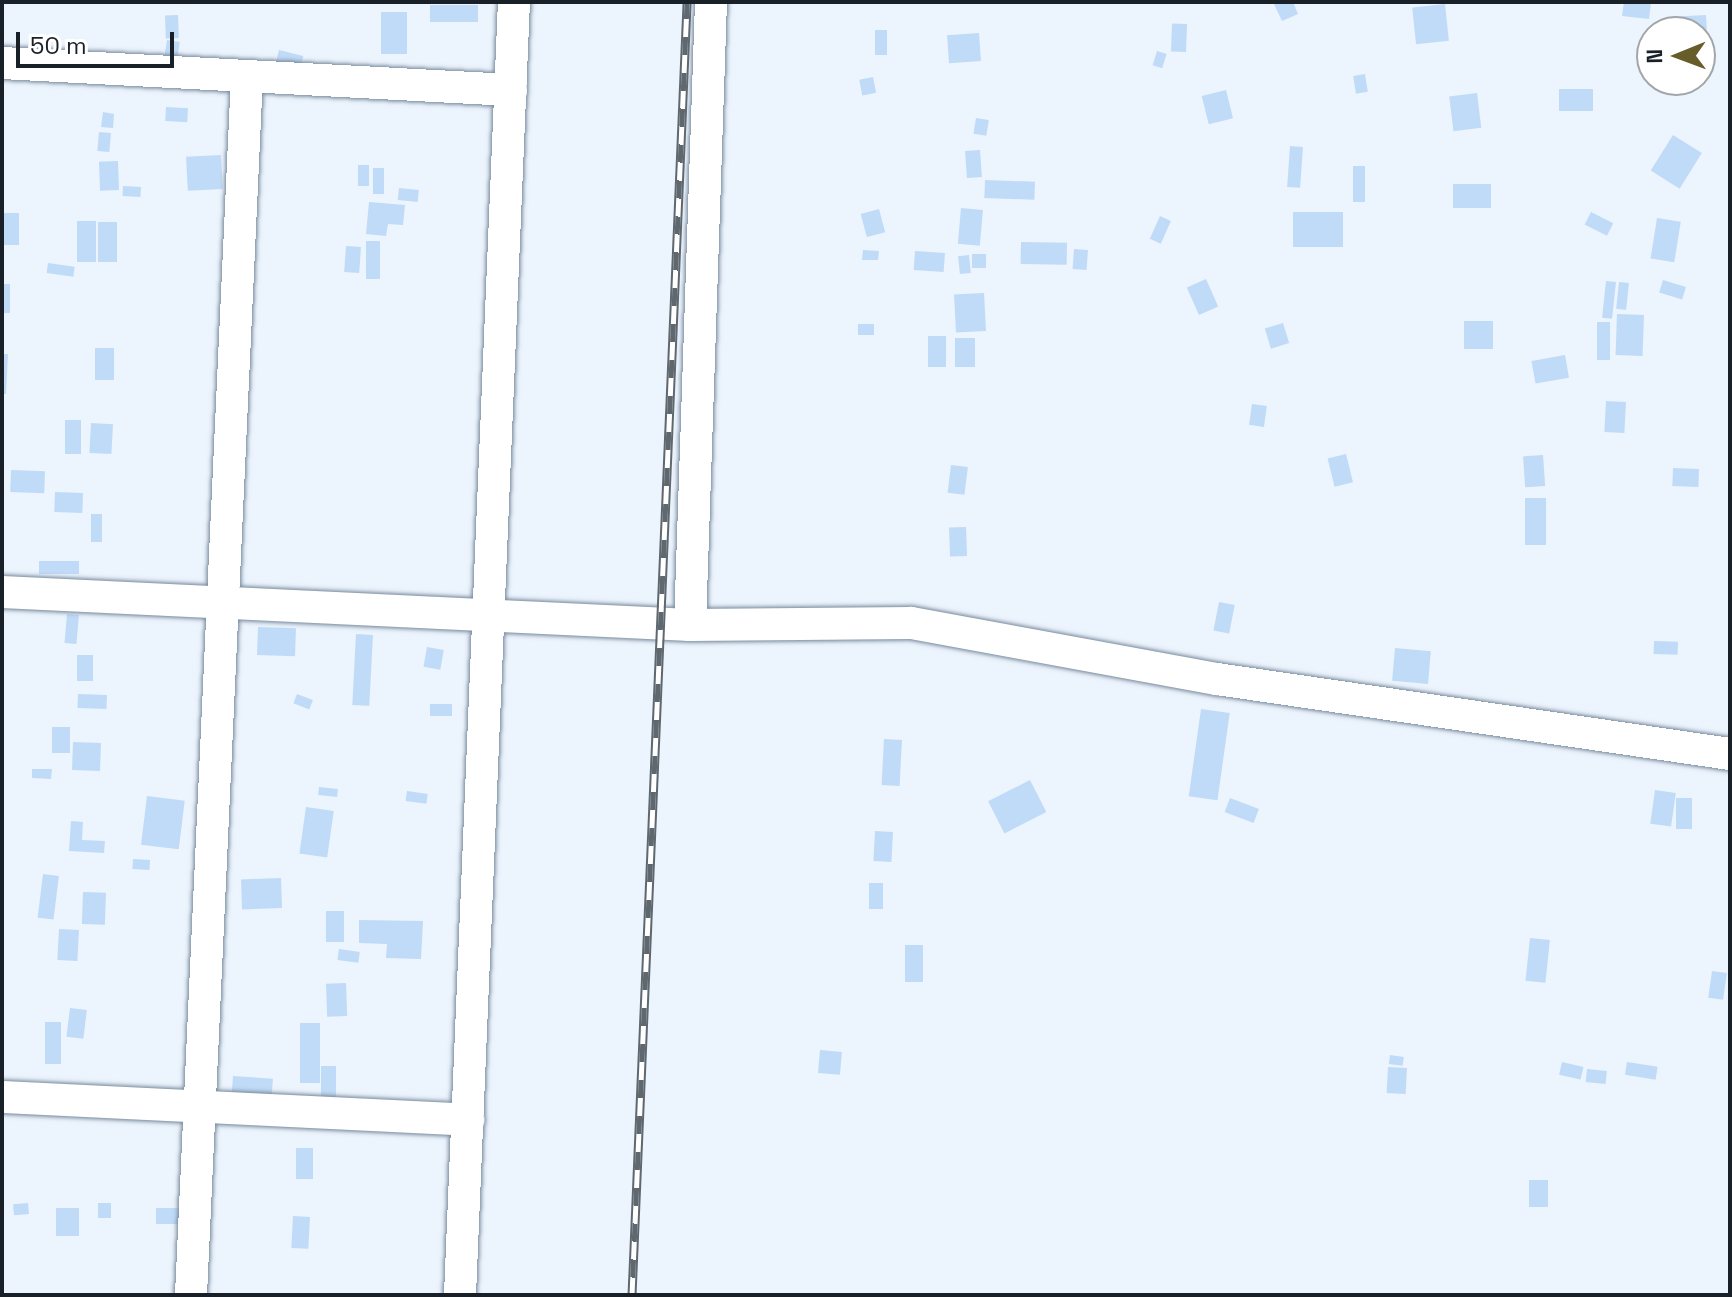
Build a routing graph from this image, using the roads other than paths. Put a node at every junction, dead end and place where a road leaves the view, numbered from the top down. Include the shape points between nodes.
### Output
1 (514, 2) edge
2 (711, 2) edge
3 (2, 63) edge
4 (247, 76) junction
5 (511, 90) junction
6 (2, 592) edge
7 (222, 600) junction
8 (490, 612) junction
9 (690, 625) junction
10 (1730, 754) edge
11 (2, 1097) edge
12 (199, 1104) junction
13 (468, 1120) junction
14 (191, 1295) edge
15 (460, 1295) edge

1 - 5 street
2 - 9 street
3 - 4 street
4 - 5 street
4 - 7 street
5 - 8 street
6 - 7 street
7 - 8 street
7 - 12 street
8 - 9 street
8 - 13 street
9 - 10 street via 911,623 1217,679
11 - 12 street
12 - 13 street
12 - 14 street
13 - 15 street

